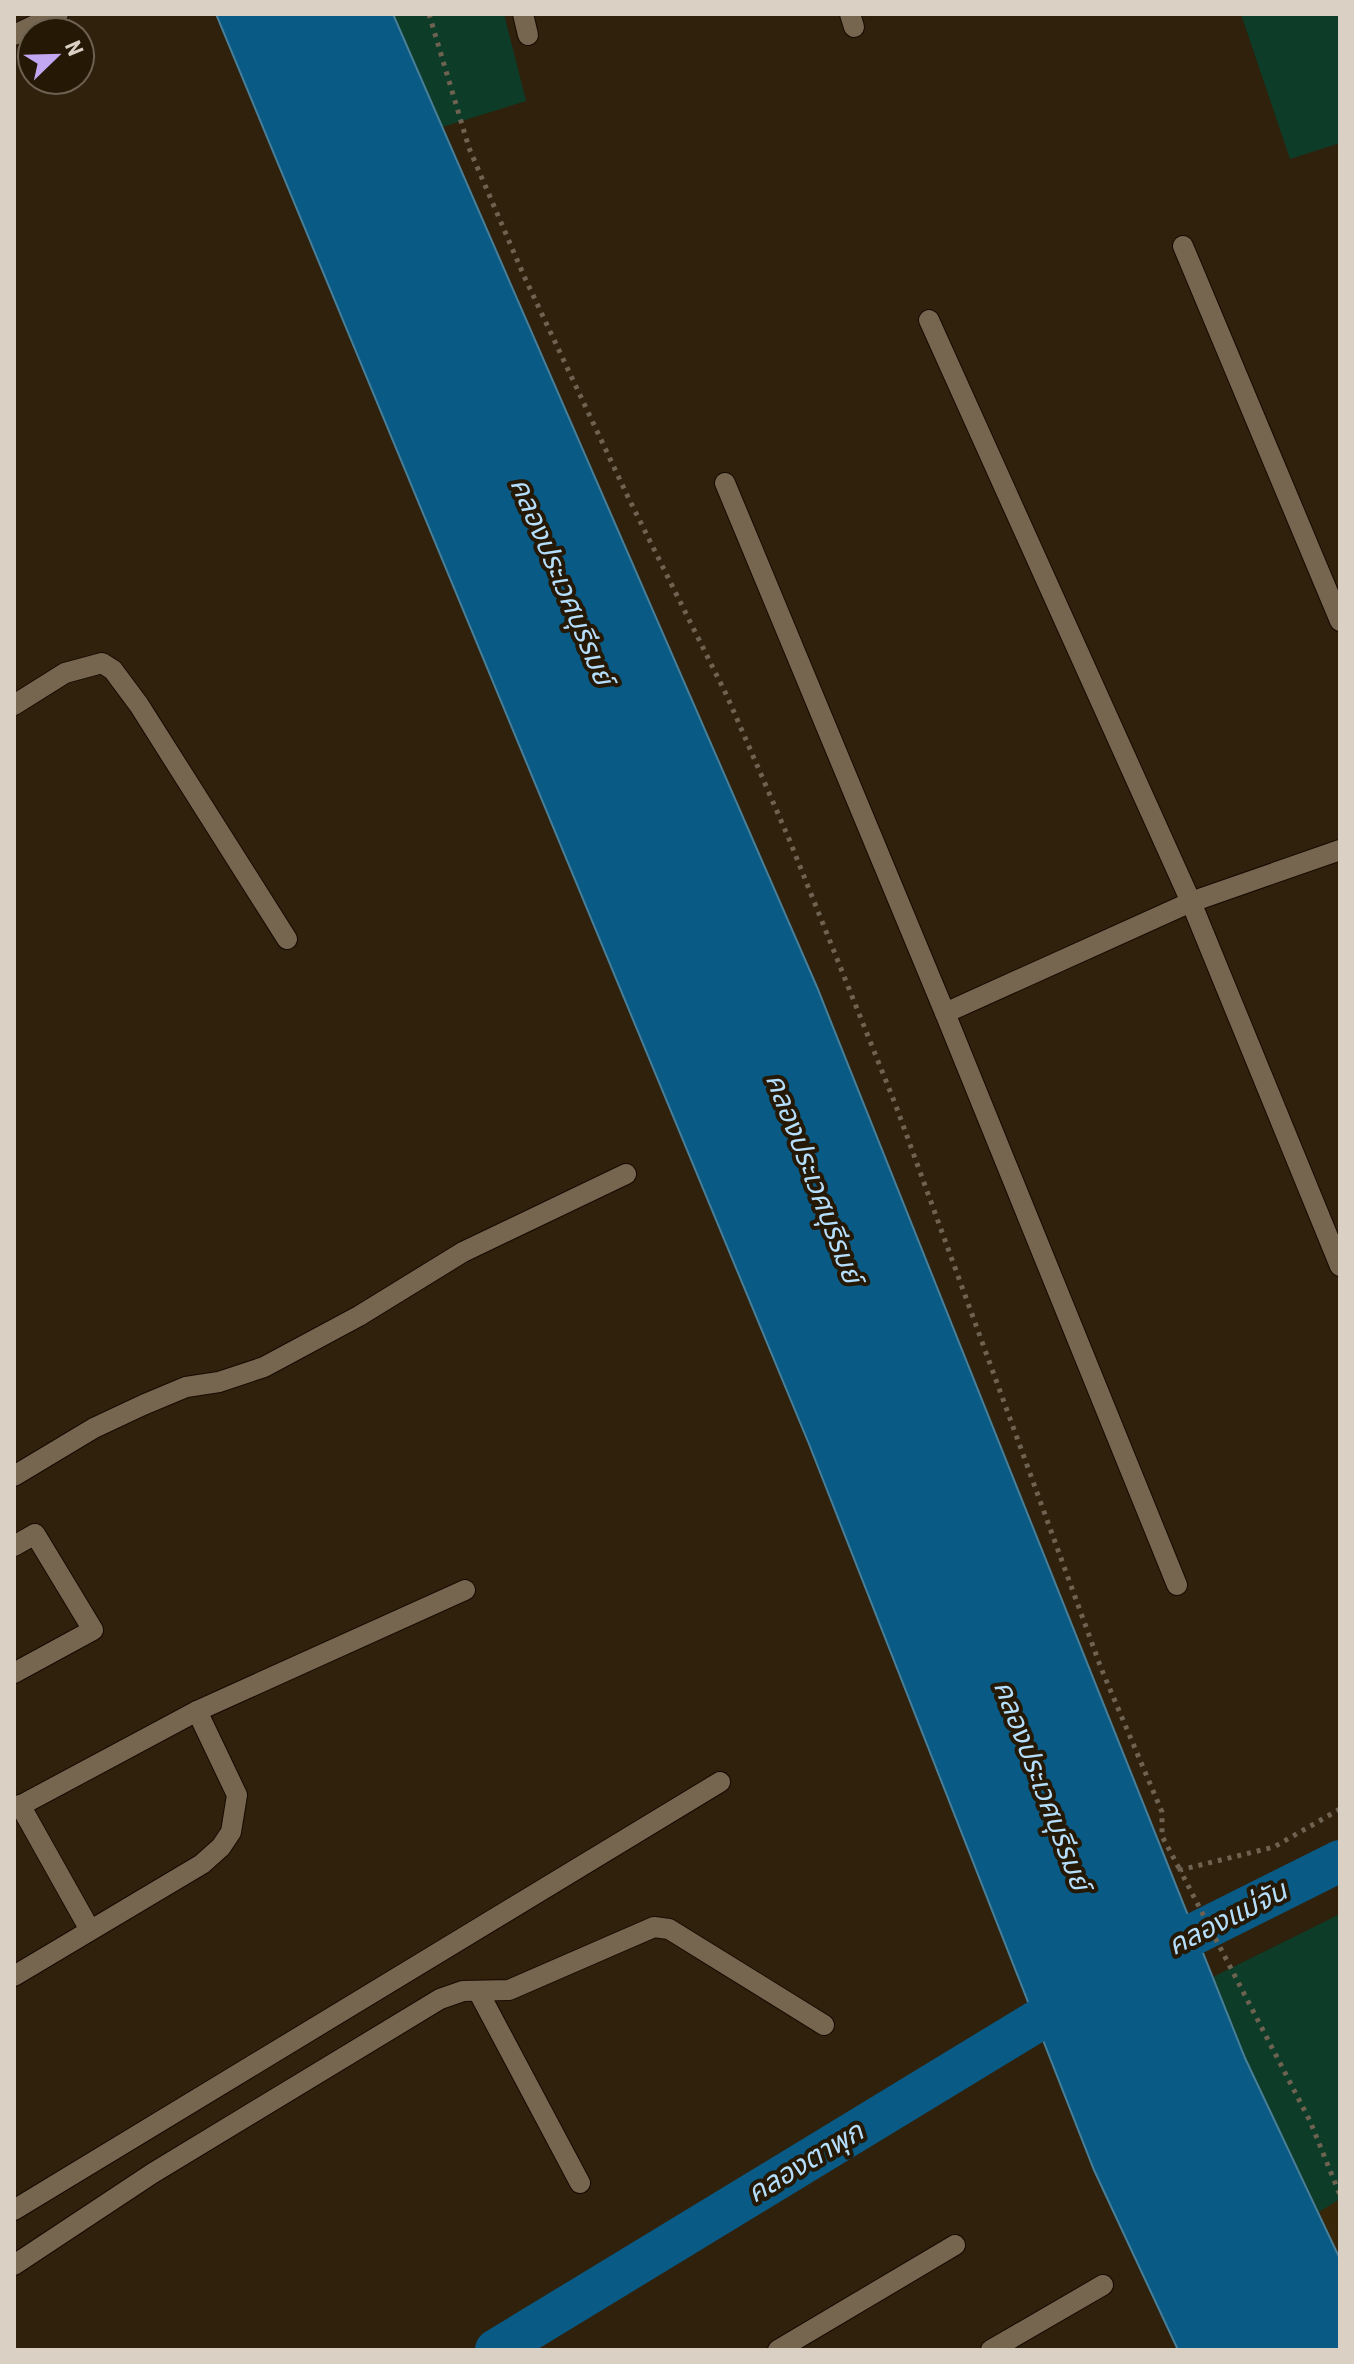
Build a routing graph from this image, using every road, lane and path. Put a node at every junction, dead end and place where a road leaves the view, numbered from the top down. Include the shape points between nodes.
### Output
1 (58, 14) edge
2 (429, 14) edge
3 (523, 14) edge
4 (14, 35) edge
5 (528, 35) dead end
6 (1183, 246) dead end
7 (929, 320) dead end
8 (725, 483) dead end
9 (1340, 621) edge
10 (14, 705) edge
11 (1340, 850) edge
12 (1191, 902) junction
13 (287, 939) dead end
14 (945, 1013) junction
15 (626, 1174) dead end
16 (1340, 1266) edge
17 (14, 1476) edge
18 (14, 1546) edge
19 (1177, 1585) dead end
20 (465, 1590) dead end
21 (14, 1673) edge
22 (197, 1711) junction
23 (720, 1782) dead end
24 (17, 1807) edge
25 (1340, 1809) edge
26 (1180, 1870) junction
27 (90, 1930) junction
28 (14, 1976) edge
29 (478, 1991) junction
30 (824, 2025) dead end
31 (580, 2183) dead end
32 (1340, 2195) edge
33 (14, 2210) edge
34 (955, 2245) dead end
35 (14, 2265) edge
36 (1103, 2285) dead end
37 (778, 2350) edge
38 (991, 2350) edge

1 - 4 street
2 - 26 path via 469,148 524,276 727,696 795,853 896,1106 1101,1668 1162,1812 1162,1836
3 - 5 street
6 - 9 street
7 - 12 street
8 - 14 street
10 - 13 street via 65,673 102,663 113,670
11 - 12 street
12 - 14 street
12 - 16 street
14 - 19 street
15 - 17 street via 463,1252 264,1367 186,1387 143,1405
18 - 21 street via 35,1534 93,1630
20 - 22 street
22 - 24 street
22 - 27 street via 237,1795 231,1832 202,1864
23 - 33 street
24 - 27 street
25 - 26 path via 1274,1847
26 - 32 path via 1310,2121
27 - 28 street
29 - 30 street via 509,1990 663,1927
29 - 31 street
29 - 35 street via 440,1999 153,2173
34 - 37 street
36 - 38 street

